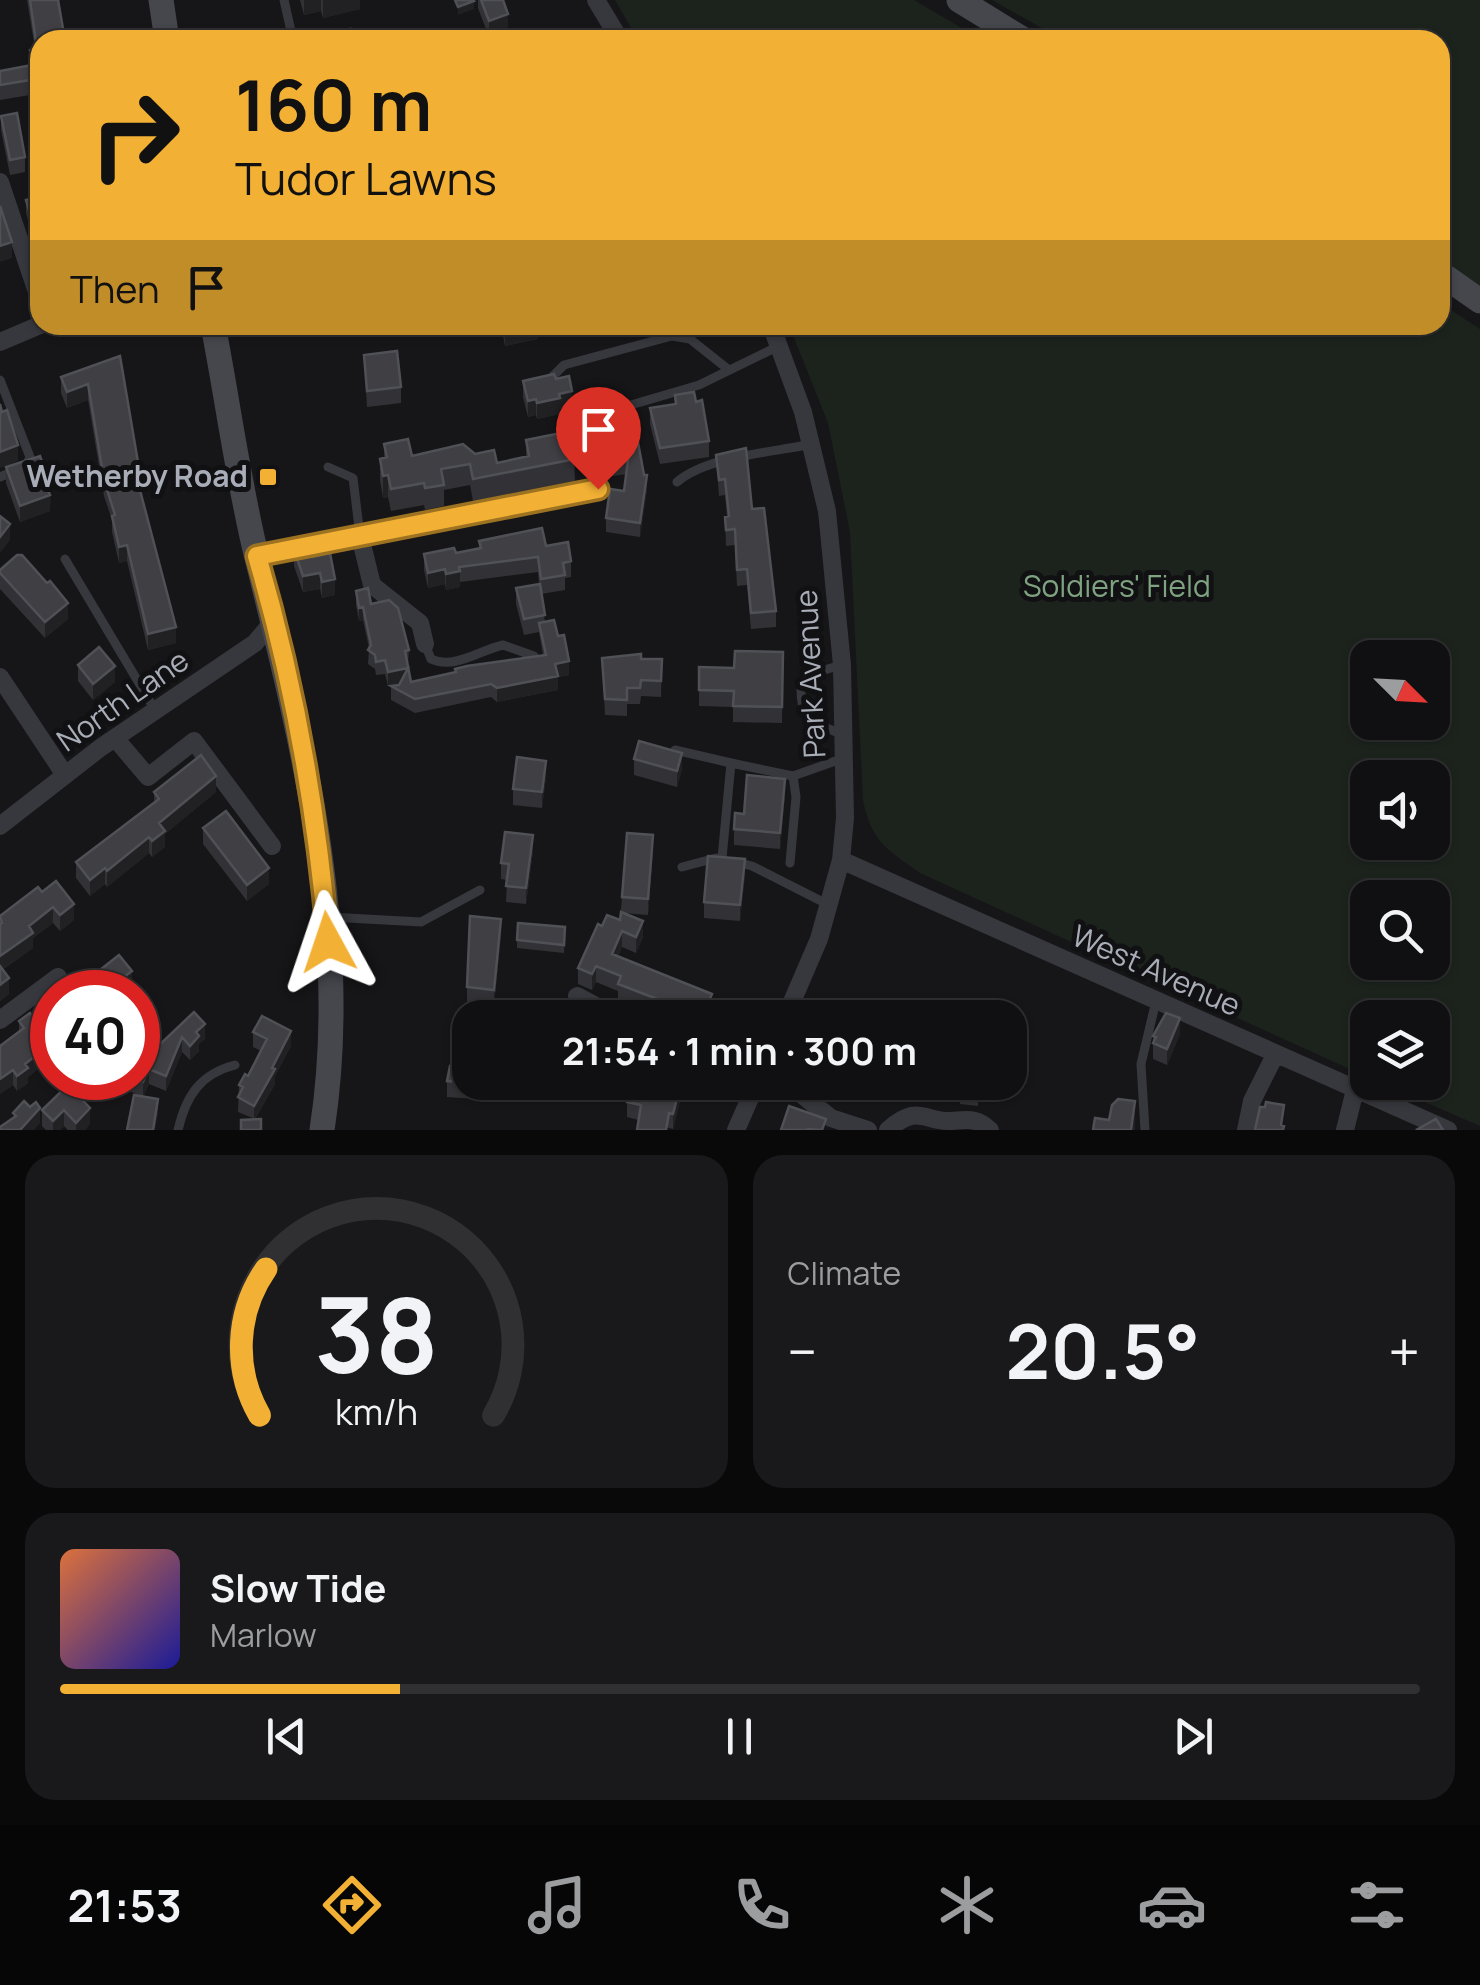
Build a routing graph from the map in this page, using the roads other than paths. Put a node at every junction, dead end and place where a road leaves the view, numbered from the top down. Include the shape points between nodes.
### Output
1 (161, 0) edge
2 (284, 0) edge
3 (596, 0) edge
4 (958, 0) edge
5 (166, 30) edge
6 (290, 30) edge
7 (614, 30) edge
8 (1008, 30) edge
9 (0, 182) edge
10 (30, 271) edge
11 (1450, 280) edge
12 (1480, 301) edge
13 (30, 329) edge
14 (215, 335) edge
15 (775, 335) edge
16 (0, 342) edge
17 (779, 346) junction
18 (729, 370) junction
19 (552, 378) edge
20 (0, 380) edge
21 (616, 413) junction
22 (810, 444) junction
23 (328, 467) dead end
24 (0, 477) edge
25 (677, 482) dead end
26 (598, 489) dead end
27 (360, 536) junction
28 (257, 556) junction
29 (65, 560) dead end
30 (275, 619) junction
31 (425, 644) joint
32 (534, 656) edge
33 (842, 665) junction
34 (0, 677) edge
35 (156, 710) junction
36 (844, 736) junction
37 (115, 738) junction
38 (675, 750) edge
39 (844, 758) junction
40 (731, 763) junction
41 (64, 775) junction
42 (794, 776) junction
43 (0, 826) edge
44 (272, 846) dead end
45 (722, 858) junction
46 (841, 860) junction
47 (790, 862) dead end
48 (682, 867) dead end
49 (480, 890) dead end
50 (828, 905) junction
51 (326, 917) junction
52 (577, 996) dead end
53 (30, 998) edge
54 (584, 1000) edge
55 (793, 1000) edge
56 (1156, 1001) junction
57 (0, 1020) edge
58 (1276, 1055) junction
59 (235, 1065) dead end
60 (1350, 1088) edge
61 (749, 1100) edge
62 (808, 1100) edge
63 (1352, 1100) edge
64 (1378, 1100) edge
65 (178, 1130) edge
66 (322, 1130) edge
67 (736, 1130) edge
68 (868, 1130) edge
69 (888, 1130) edge
70 (990, 1130) edge
71 (1145, 1130) edge
72 (1246, 1130) edge
73 (1345, 1130) edge
74 (1448, 1130) edge

1 - 5 street
2 - 6 lane
3 - 7 street
4 - 8 street
9 - 10 street
11 - 12 street
13 - 16 street
14 - 28 street
15 - 17 street, Park Avenue
17 - 18 lane
17 - 22 street, Park Avenue
18 - 19 lane via 690,340 672,336 564,365
18 - 21 lane
20 - 24 lane via 30,457 26,466
21 - 21 lane via 616,454 610,460 593,456 598,426
22 - 25 lane via 707,465
22 - 33 street, Park Avenue via 826,511
23 - 27 lane via 353,478
26 - 27 street
27 - 28 street
27 - 31 street via 372,585 420,623
28 - 30 street
29 - 35 lane
30 - 35 street, North Lane via 254,643
30 - 51 street via 318,830
31 - 32 lane via 437,663 503,644
33 - 36 street, Park Avenue
33 - 36 lane via 801,685 800,710
34 - 41 street
35 - 37 street, North Lane
36 - 39 street, Park Avenue
37 - 41 street, North Lane
37 - 44 street via 148,778 194,741
38 - 40 lane
39 - 42 lane
39 - 46 street, Park Avenue
40 - 42 lane
40 - 45 lane
41 - 43 street, North Lane
42 - 47 lane
45 - 48 lane
45 - 50 lane
46 - 50 street, Park Avenue
46 - 56 street, West Avenue
49 - 51 lane via 420,922
50 - 55 street, Park Avenue
51 - 66 street via 329,1083
52 - 54 street
53 - 57 street
56 - 58 street, West Avenue
56 - 71 lane via 1141,1064
58 - 60 street, West Avenue
58 - 72 street
59 - 65 lane via 204,1078 183,1108
61 - 67 street
62 - 68 street via 830,1118
63 - 73 street
64 - 74 street, West Avenue
69 - 70 street via 924,1114 947,1121 971,1118

